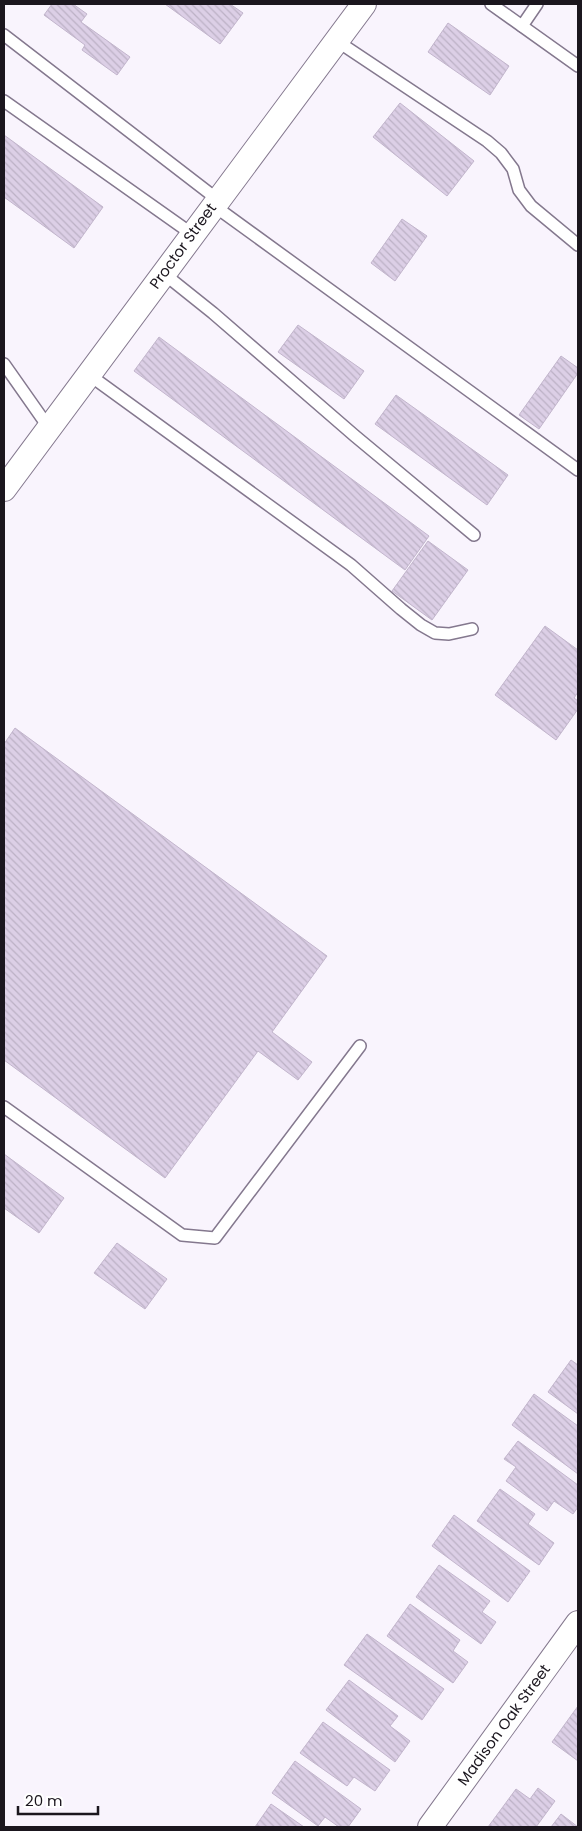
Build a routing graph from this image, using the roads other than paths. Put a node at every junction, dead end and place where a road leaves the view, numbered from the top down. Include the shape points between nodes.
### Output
1 (364, 4) edge
2 (491, 4) edge
3 (537, 4) edge
4 (522, 26) junction
5 (4, 34) edge
6 (337, 40) junction
7 (578, 66) edge
8 (4, 101) edge
9 (215, 202) junction
10 (192, 234) junction
11 (578, 245) edge
12 (163, 273) junction
13 (4, 364) edge
14 (88, 374) junction
15 (49, 428) junction
16 (578, 470) edge
17 (4, 489) edge
18 (474, 535) dead end
19 (472, 629) dead end
20 (360, 1046) dead end
21 (4, 1107) edge
22 (578, 1623) edge
23 (430, 1827) edge

1 - 6 street, Proctor Street
2 - 4 lane
3 - 4 lane
4 - 7 lane
5 - 9 lane
6 - 9 street, Proctor Street
6 - 11 lane via 487,141 513,168 519,190 531,206
8 - 10 lane
9 - 10 street, Proctor Street
9 - 16 lane
10 - 12 street, Proctor Street
12 - 14 street, Proctor Street
12 - 18 lane
13 - 15 lane
14 - 15 street, Proctor Street
14 - 19 lane via 350,564 421,624 435,633
15 - 17 street, Proctor Street
20 - 21 lane via 215,1238 182,1236
22 - 23 street, Madison Oak Street

